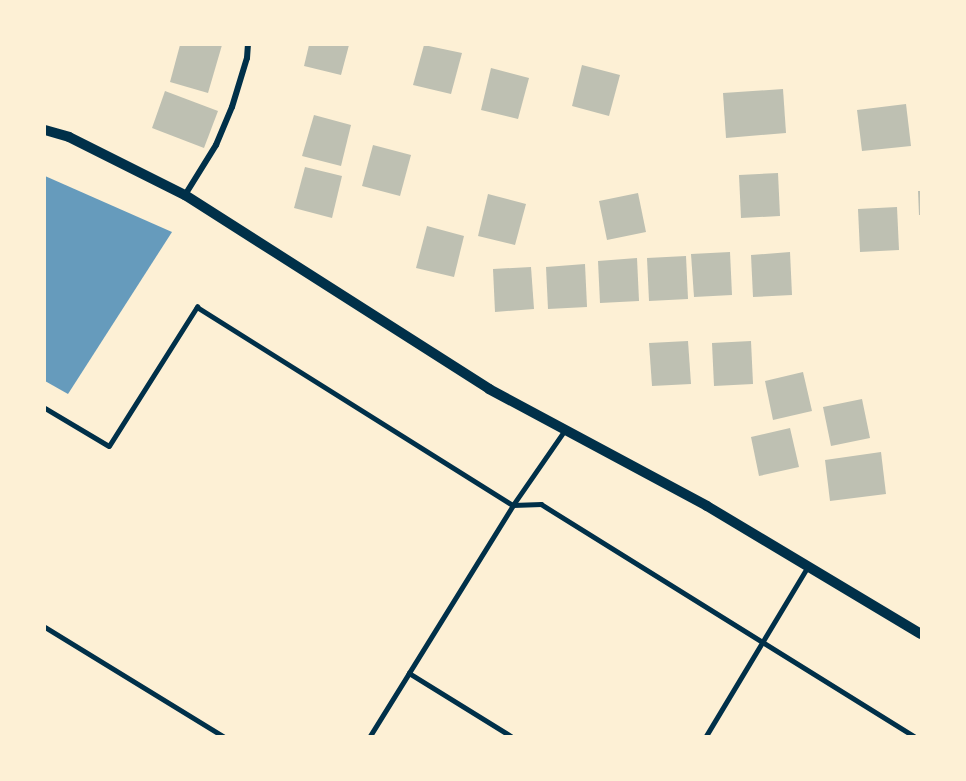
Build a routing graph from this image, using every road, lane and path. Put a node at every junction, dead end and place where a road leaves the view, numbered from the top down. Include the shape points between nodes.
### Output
1 (248, 45) edge
2 (45, 130) edge
3 (185, 195) junction
4 (45, 408) edge
5 (565, 430) junction
6 (513, 505) junction
7 (808, 566) junction
8 (45, 627) edge
9 (921, 634) edge
10 (762, 642) junction
11 (409, 673) junction
12 (223, 736) edge
13 (370, 736) edge
14 (511, 736) edge
15 (706, 736) edge
16 (914, 736) edge

1 - 3 street via 232,107 216,145
2 - 3 street via 69,137
3 - 5 street via 489,389
4 - 6 lane via 109,446 197,307
5 - 6 lane
5 - 7 street via 707,506
6 - 10 lane via 541,504
6 - 11 lane
7 - 9 street
7 - 10 lane
8 - 12 lane
10 - 15 lane
10 - 16 lane
11 - 13 lane
11 - 14 lane

